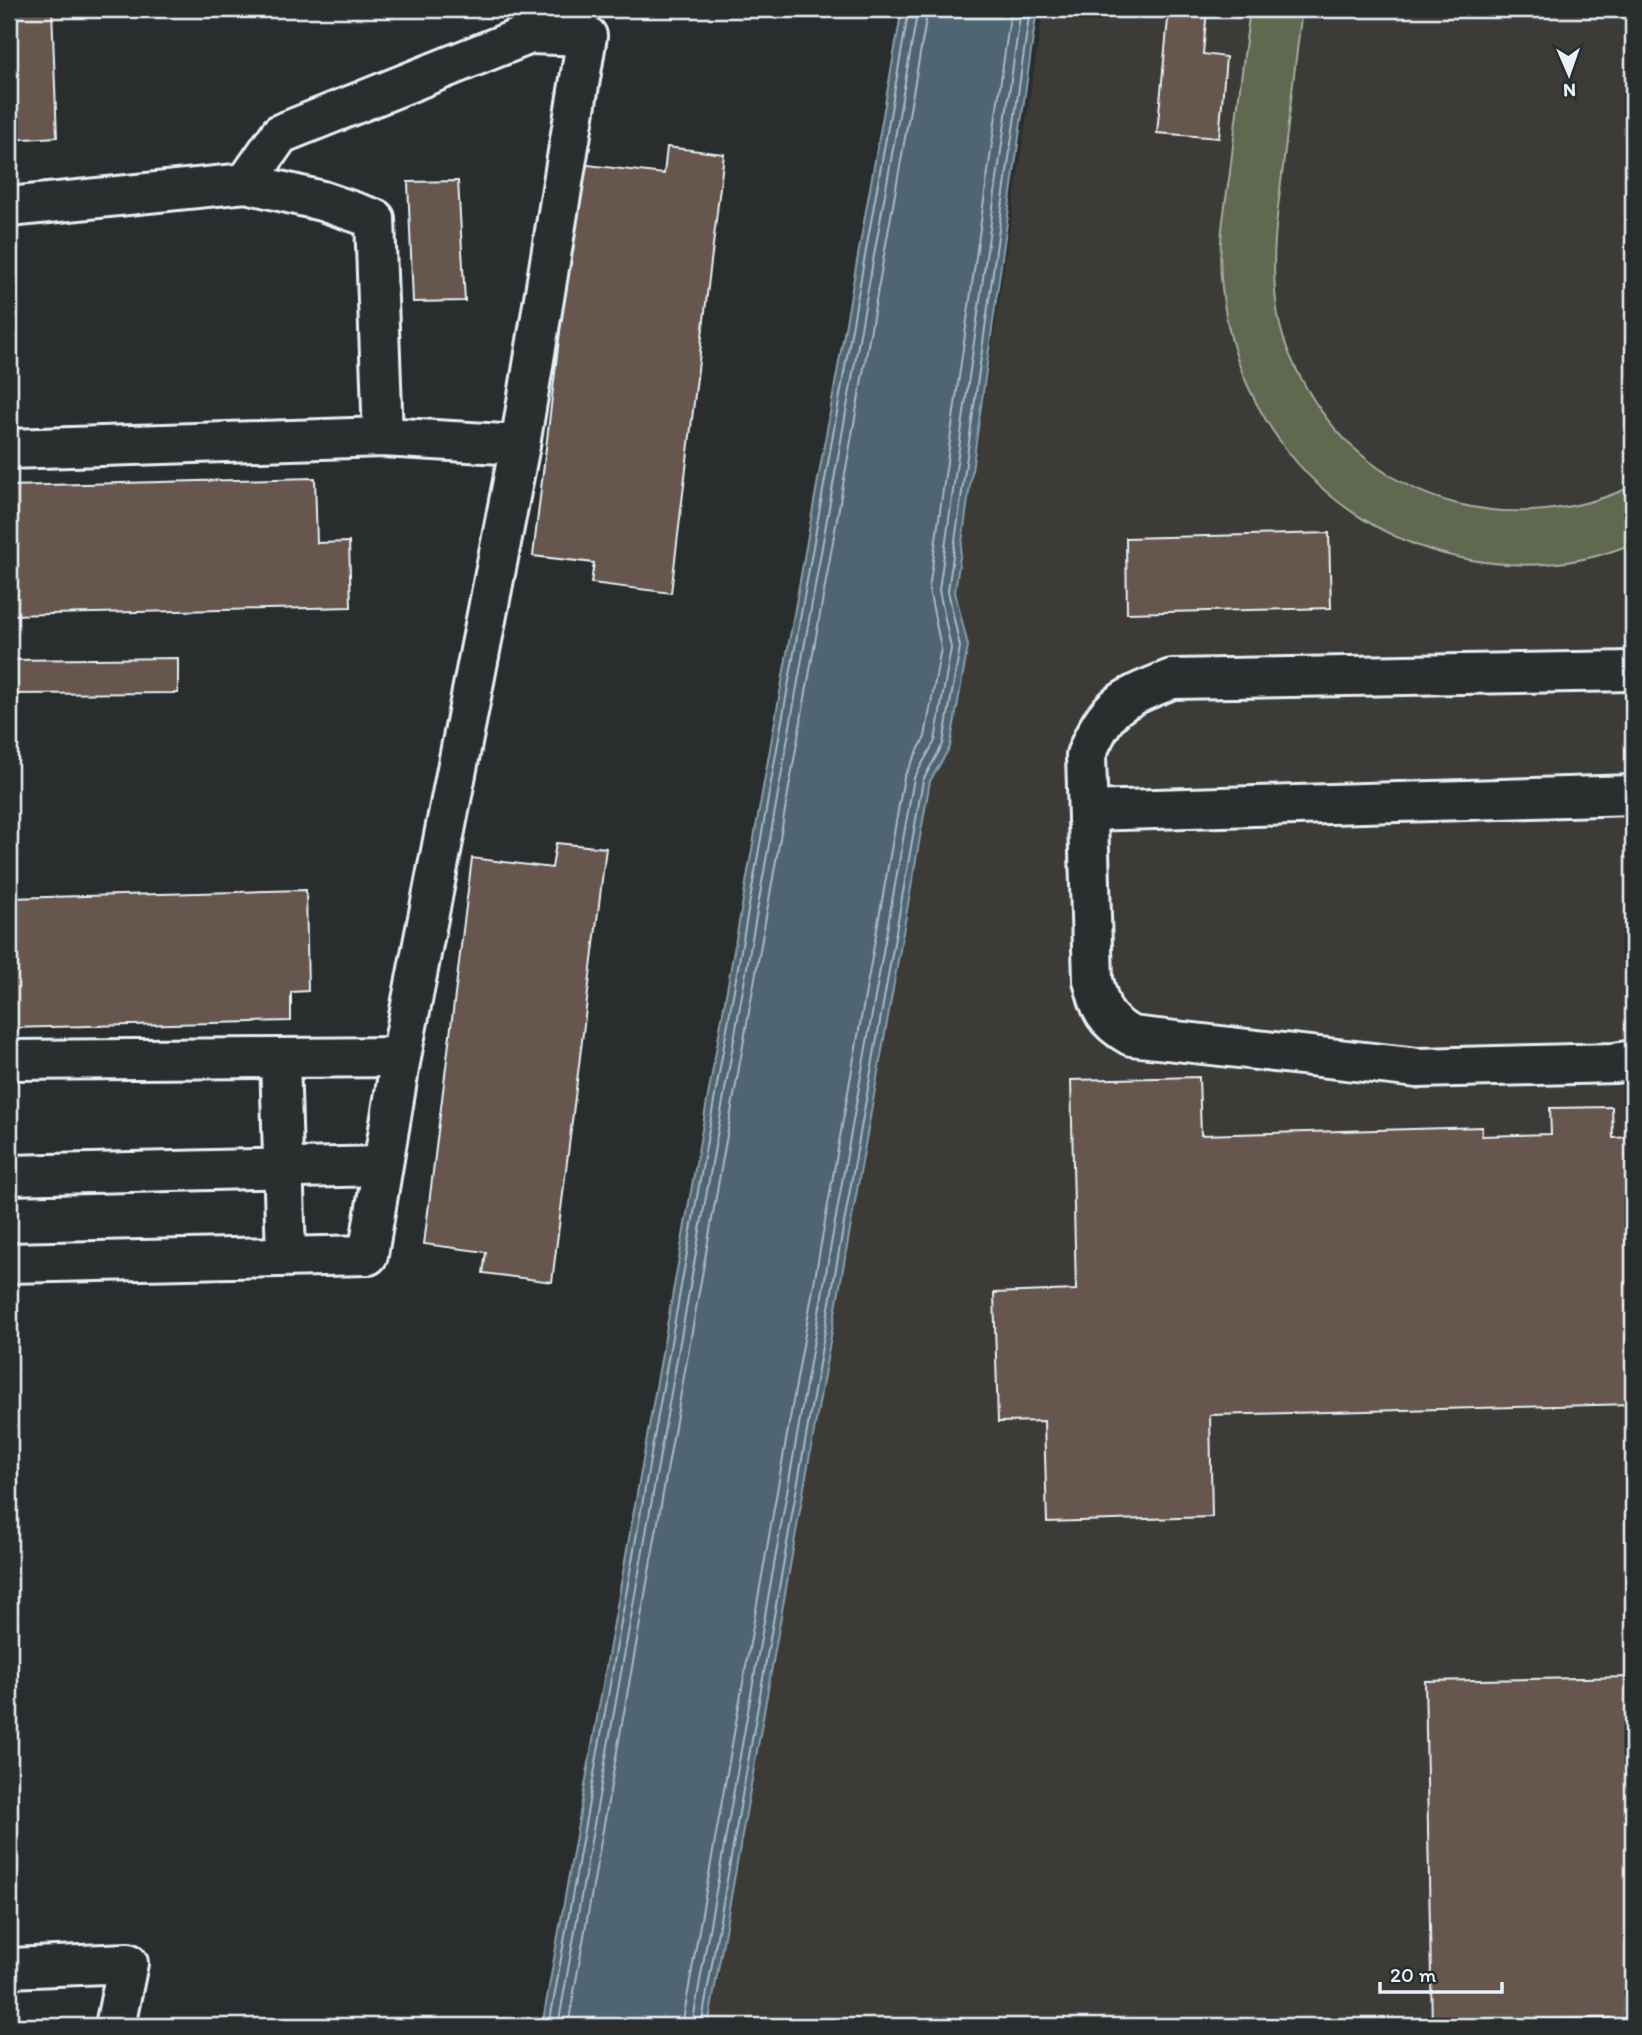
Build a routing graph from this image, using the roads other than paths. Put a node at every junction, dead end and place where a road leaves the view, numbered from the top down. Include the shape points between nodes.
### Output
1 (246, 183) junction
2 (9, 207) edge
3 (383, 437) junction
4 (520, 445) junction
5 (9, 449) edge
6 (1633, 671) edge
7 (1633, 795) edge
8 (1088, 811) junction
9 (401, 1057) junction
10 (280, 1058) junction
11 (9, 1060) edge
12 (1633, 1060) edge
13 (382, 1166) junction
14 (282, 1169) junction
15 (9, 1175) edge
16 (286, 1256) junction
17 (9, 1263) edge
18 (9, 1968) edge
19 (115, 2026) edge

1 - 2 street
1 - 3 street via 375,219
1 - 4 street via 280,134 530,34 587,36
3 - 4 street
3 - 5 street
4 - 9 street
6 - 8 street via 1172,679 1128,697 1099,722 1086,755
7 - 8 street
8 - 12 street via 1093,981 1110,1024 1131,1036 1418,1068
9 - 10 street
9 - 13 street
10 - 11 street
10 - 14 street
13 - 14 street
13 - 16 street via 368,1255
14 - 15 street
14 - 16 street
16 - 17 street
18 - 19 street via 128,1963

